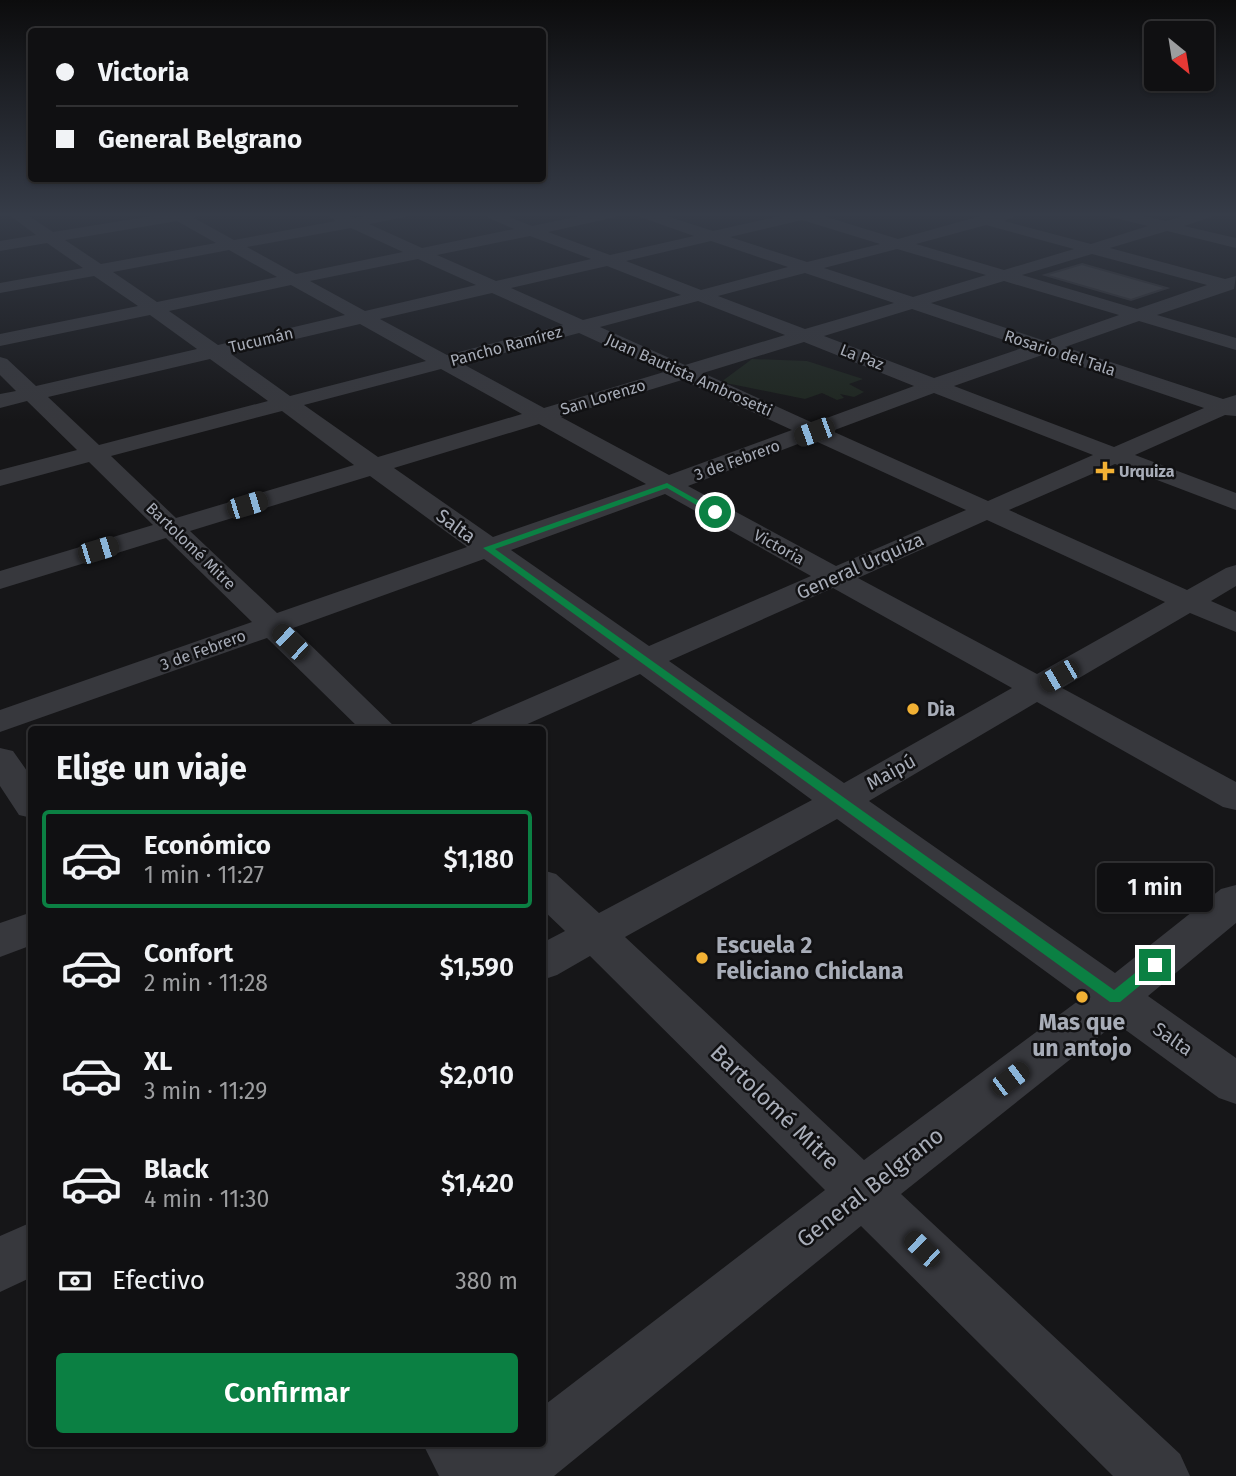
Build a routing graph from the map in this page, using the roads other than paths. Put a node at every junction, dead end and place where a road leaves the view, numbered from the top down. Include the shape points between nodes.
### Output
1 (28, 283) edge
2 (117, 283) edge
3 (274, 283) edge
4 (300, 283) edge
5 (485, 283) edge
6 (512, 283) edge
7 (665, 283) edge
8 (749, 283) edge
9 (851, 283) edge
10 (977, 283) edge
11 (1030, 283) edge
12 (1233, 284) edge
13 (494, 287) junction
14 (0, 288) edge
15 (699, 296) junction
16 (912, 303) junction
17 (153, 308) junction
18 (1136, 314) junction
19 (362, 317) junction
20 (581, 327) junction
21 (805, 335) junction
22 (0, 340) edge
23 (1236, 344) edge
24 (1044, 347) junction
25 (214, 351) junction
26 (444, 362) junction
27 (0, 363) edge
28 (683, 373) junction
29 (936, 385) junction
30 (32, 393) junction
31 (0, 401) edge
32 (286, 404) junction
33 (1232, 407) edge
34 (541, 416) junction
35 (814, 432) junction
36 (94, 454) junction
37 (1115, 455) junction
38 (374, 466) junction
39 (0, 478) edge
40 (667, 485) junction
41 (1236, 502) edge
42 (987, 510) junction
43 (171, 528) junction
44 (488, 548) junction
45 (1236, 574) edge
46 (834, 577) junction
47 (0, 580) edge
48 (1189, 602) junction
49 (1236, 623) edge
50 (272, 625) junction
51 (644, 660) junction
52 (1038, 689) junction
53 (0, 722) edge
54 (378, 726) edge
55 (493, 726) edge
56 (0, 759) edge
57 (1236, 798) edge
58 (28, 800) edge
59 (840, 801) junction
60 (546, 888) edge
61 (1236, 900) edge
62 (28, 929) edge
63 (594, 934) junction
64 (0, 941) edge
65 (546, 961) edge
66 (1115, 998) junction
67 (1236, 1084) edge
68 (863, 1192) junction
69 (28, 1250) edge
70 (0, 1265) edge
71 (546, 1443) edge
72 (456, 1447) edge
73 (541, 1447) edge
74 (475, 1476) edge
75 (504, 1476) edge
76 (1158, 1476) edge

1 - 14 street
2 - 17 street, Salta
3 - 17 street
4 - 19 street, Victoria
5 - 13 street, Juan Bautista Ambrosetti
6 - 13 street, Tucumán
7 - 15 street, La Paz
8 - 15 street, Pancho Ramírez
9 - 16 street, Rosario del Tala
10 - 16 street, San Lorenzo
11 - 18 street
12 - 18 street, 3 de Febrero
13 - 19 street, Tucumán
13 - 20 street, Juan Bautista Ambrosetti
15 - 20 street, Pancho Ramírez
15 - 21 street, La Paz
16 - 21 street, San Lorenzo
16 - 24 street, Rosario del Tala
17 - 22 street
17 - 25 street, Salta
18 - 23 street
18 - 24 street, 3 de Febrero
19 - 25 street, Tucumán
19 - 26 street, Victoria
20 - 26 street, Pancho Ramírez
20 - 28 street, Juan Bautista Ambrosetti
21 - 28 street, San Lorenzo
21 - 29 street, La Paz
24 - 29 street, 3 de Febrero
24 - 33 street, Rosario del Tala
25 - 30 street, Tucumán
25 - 32 street, Salta
26 - 32 street, Pancho Ramírez
26 - 34 street, Victoria
27 - 30 street, Bartolomé Mitre
28 - 34 street, San Lorenzo
28 - 35 street, Juan Bautista Ambrosetti
29 - 35 street, 3 de Febrero
29 - 37 street, La Paz
30 - 31 street, Tucumán
30 - 36 street, Bartolomé Mitre
32 - 36 street, Pancho Ramírez
32 - 38 street, Salta
33 - 37 street, General Urquiza
34 - 38 street, San Lorenzo
34 - 40 street, Victoria
35 - 40 street, 3 de Febrero
35 - 42 street, Juan Bautista Ambrosetti
36 - 39 street, Pancho Ramírez
36 - 43 street, Bartolomé Mitre
37 - 41 street, La Paz
37 - 42 street, General Urquiza
38 - 43 street, San Lorenzo
38 - 44 street, Salta
40 - 44 street, 3 de Febrero
40 - 46 street, Victoria
42 - 46 street, General Urquiza
42 - 48 street, Juan Bautista Ambrosetti
43 - 47 street, San Lorenzo
43 - 50 street, Bartolomé Mitre
44 - 50 street, 3 de Febrero
44 - 51 street, Salta
45 - 48 street, Maipú
46 - 51 street, General Urquiza
46 - 52 street, Victoria
48 - 49 street, Juan Bautista Ambrosetti
48 - 52 street, Maipú
50 - 53 street, 3 de Febrero
50 - 54 street, Bartolomé Mitre
51 - 55 street, General Urquiza
51 - 59 street, Salta
52 - 57 street, Victoria
52 - 59 street, Maipú
56 - 58 street
59 - 63 street, Maipú
59 - 66 street, Salta
60 - 63 street, Bartolomé Mitre
61 - 66 street, General Belgrano
62 - 64 street
63 - 65 street, Maipú
63 - 68 street, Bartolomé Mitre
66 - 67 street, Salta
66 - 68 street, General Belgrano
68 - 71 street, General Belgrano
68 - 76 street, Bartolomé Mitre
69 - 70 street
72 - 74 street
73 - 75 street, General Belgrano

